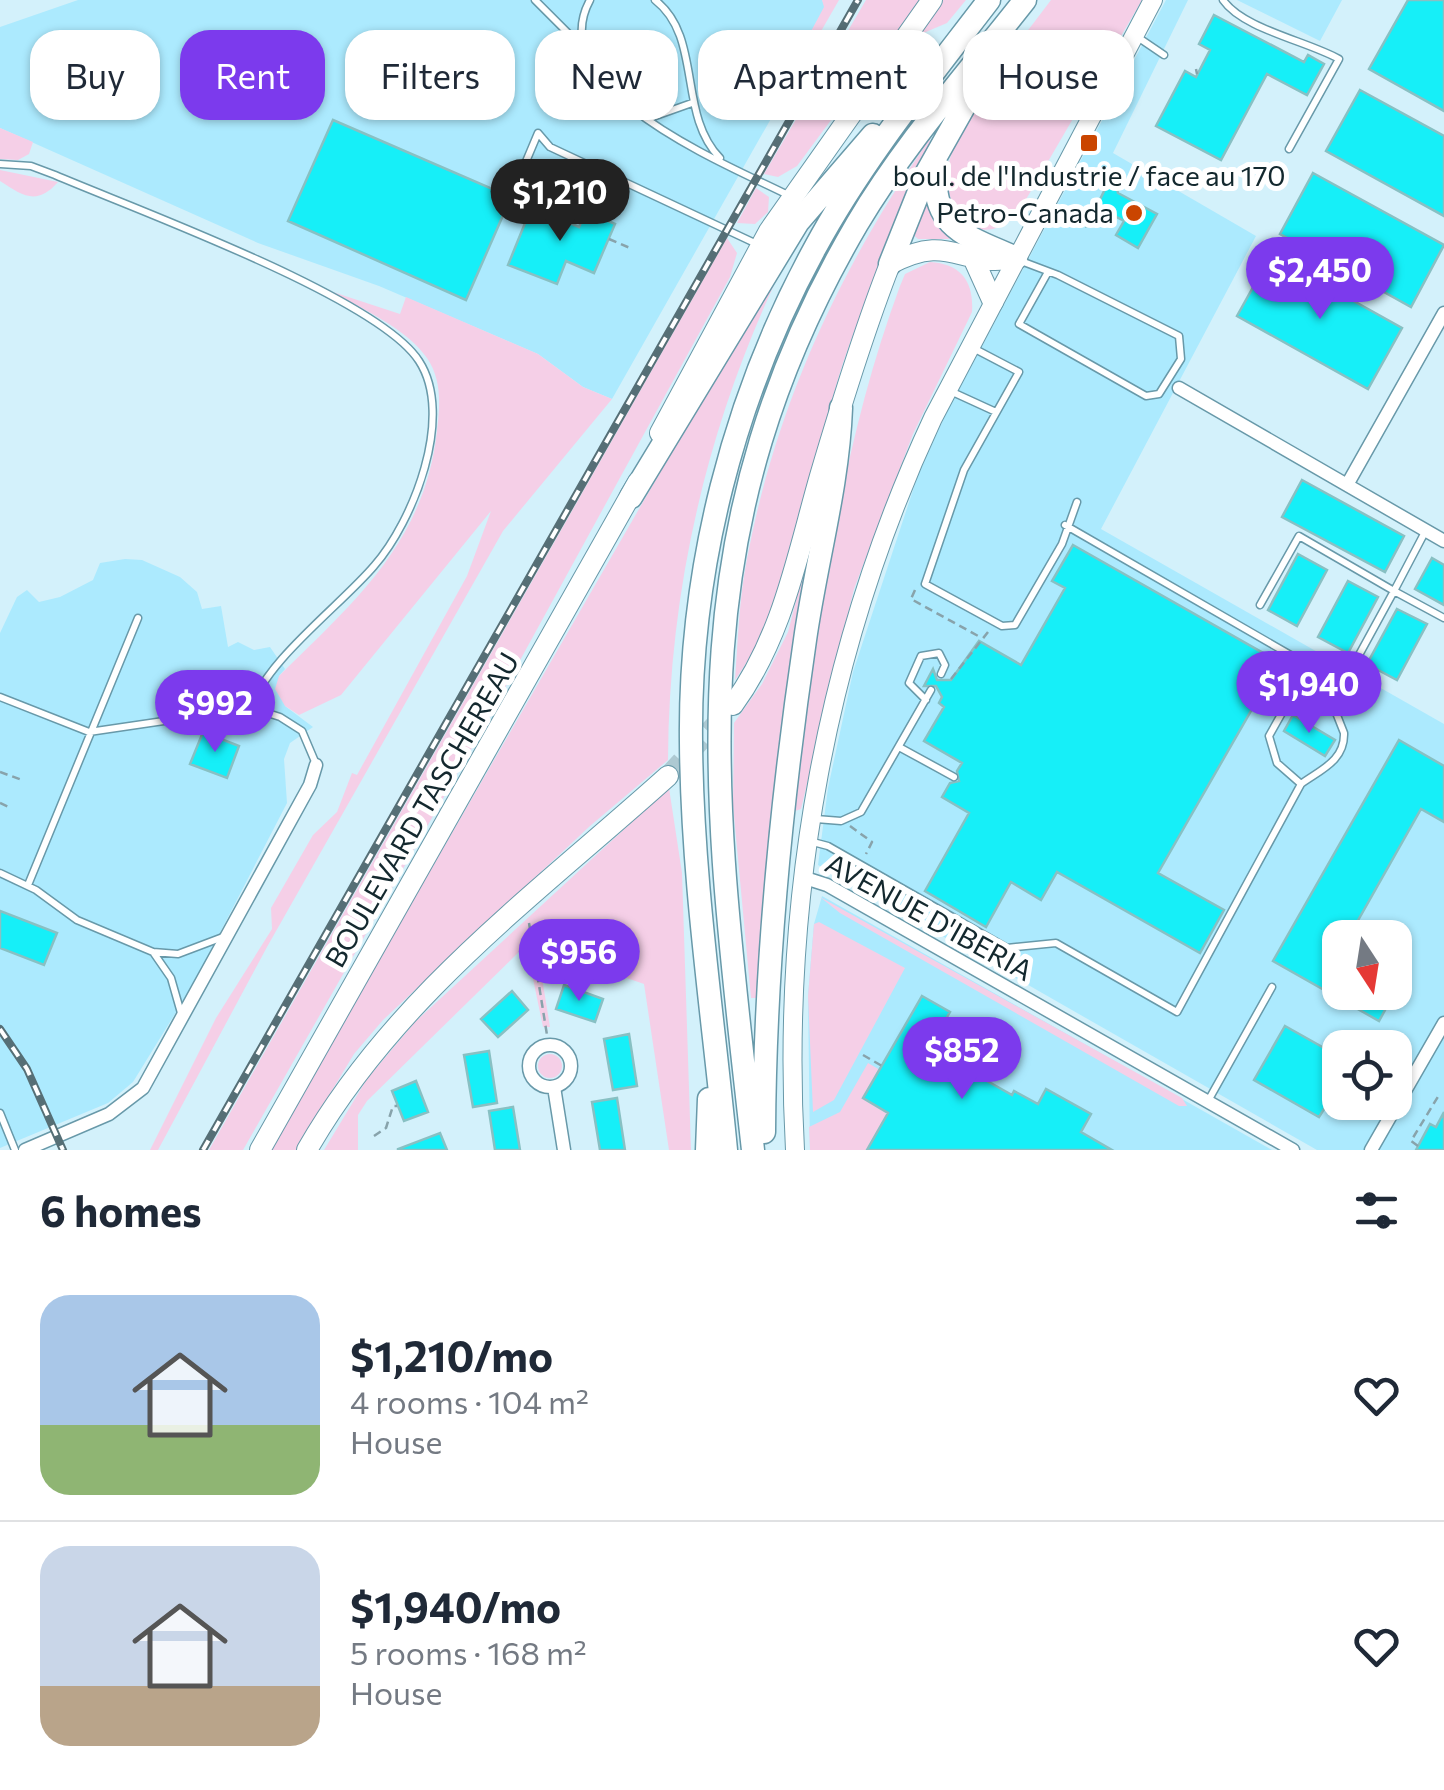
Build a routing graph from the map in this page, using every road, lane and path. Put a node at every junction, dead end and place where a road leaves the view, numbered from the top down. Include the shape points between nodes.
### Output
1 (535, 0) edge
2 (590, 0) edge
3 (655, 0) edge
4 (932, 0) edge
5 (989, 0) edge
6 (1153, 0) edge
7 (1223, 0) edge
8 (1019, 7) edge
9 (564, 30) edge
10 (580, 30) edge
11 (1134, 35) joint
12 (1164, 55) dead end
13 (943, 61) edge
14 (692, 103) junction
15 (678, 108) edge
16 (647, 120) edge
17 (888, 120) edge
18 (899, 120) edge
19 (1089, 120) edge
20 (1289, 149) dead end
21 (938, 160) junction
22 (725, 162) junction
23 (0, 164) edge
24 (522, 171) dead end
25 (791, 196) junction
26 (609, 239) dead end
27 (760, 245) junction
28 (630, 248) dead end
29 (1016, 258) junction
30 (974, 260) junction
31 (890, 264) junction
32 (1048, 272) junction
33 (994, 302) junction
34 (1444, 313) edge
35 (970, 346) junction
36 (1179, 388) dead end
37 (947, 389) junction
38 (841, 408) junction
39 (996, 412) junction
40 (1347, 485) junction
41 (631, 497) junction
42 (1077, 502) dead end
43 (1065, 525) junction
44 (1426, 531) junction
45 (1444, 541) edge
46 (1394, 591) junction
47 (911, 599) dead end
48 (1260, 605) dead end
49 (138, 618) dead end
50 (1444, 618) edge
51 (989, 630) dead end
52 (980, 637) junction
53 (1359, 656) dead end
54 (944, 676) joint
55 (932, 690) dead end
56 (1328, 691) junction
57 (0, 697) edge
58 (926, 700) junction
59 (733, 704) tunnel mouth
60 (252, 708) junction
61 (89, 732) junction
62 (899, 747) junction
63 (316, 765) joint
64 (0, 772) edge
65 (668, 776) tunnel mouth
66 (954, 777) dead end
67 (22, 780) dead end
68 (1301, 784) junction
69 (0, 803) edge
70 (11, 808) dead end
71 (809, 818) junction
72 (850, 826) dead end
73 (806, 840) junction
74 (864, 857) dead end
75 (0, 873) edge
76 (802, 877) junction
77 (28, 885) junction
78 (528, 916) dead end
79 (229, 934) junction
80 (153, 952) junction
81 (1272, 987) dead end
82 (712, 1010) junction
83 (182, 1021) junction
84 (1444, 1023) edge
85 (547, 1035) dead end
86 (1438, 1048) edge
87 (863, 1055) dead end
88 (882, 1066) dead end
89 (554, 1087) dead end
90 (1438, 1094) dead end
91 (1208, 1102) junction
92 (398, 1106) dead end
93 (0, 1113) edge
94 (374, 1136) dead end
95 (1418, 1146) dead end
96 (15, 1150) edge
97 (26, 1150) edge
98 (260, 1150) edge
99 (308, 1150) edge
100 (564, 1150) edge
101 (707, 1150) edge
102 (726, 1150) edge
103 (754, 1150) edge
104 (764, 1150) edge
105 (795, 1150) edge
106 (1293, 1150) edge
107 (1371, 1150) edge

1 - 9 lane
2 - 10 lane
3 - 14 lane via 680,34
4 - 25 main road, BOULEVARD TASCHEREAU
5 - 13 highway
6 - 11 street
7 - 20 lane via 1274,32 1339,59
8 - 21 highway
8 - 103 highway via 918,132 836,261 782,378 742,510 720,649 716,753
11 - 12 lane
14 - 15 lane
14 - 22 lane via 702,134
16 - 22 lane
17 - 41 highway via 804,214
18 - 82 highway via 856,178 798,280 744,412 715,517 697,617 691,727
19 - 29 street
21 - 29 highway via 935,195 946,220
21 - 31 highway
22 - 25 lane
23 - 60 lane via 55,175 311,286 370,321 422,365 431,421 414,502 376,564 267,675
24 - 27 lane via 538,133 550,147
25 - 27 main road, BOULEVARD TASCHEREAU
26 - 28 path
27 - 41 main road, BOULEVARD TASCHEREAU
29 - 30 main road
29 - 32 lane
29 - 33 street
30 - 31 main road via 933,247
30 - 33 main road
31 - 38 main road
32 - 32 lane via 1019,324 1146,396 1159,394 1181,360 1179,336
33 - 35 street
34 - 40 street
35 - 37 street
35 - 39 lane via 1020,372
36 - 40 street
37 - 39 lane
37 - 71 street via 902,486 860,604
38 - 59 main road via 777,626
38 - 104 highway via 839,468 810,606 772,909
39 - 43 lane via 964,470 925,584 1010,627 1062,544
40 - 44 street
41 - 98 main road, BOULEVARD TASCHEREAU
42 - 43 lane
43 - 56 lane via 1314,668
44 - 45 street
44 - 46 lane
46 - 48 lane via 1299,536
46 - 50 lane
46 - 53 lane
47 - 52 path
49 - 61 lane
51 - 52 path
52 - 54 path via 951,680
54 - 58 lane via 939,653 921,656 909,684
55 - 58 lane
56 - 68 lane via 1344,742 1328,767
56 - 68 lane via 1287,704 1268,736 1277,763
57 - 61 lane
58 - 62 lane
60 - 61 lane
60 - 63 lane via 302,730
61 - 77 lane
62 - 66 lane
62 - 71 lane via 861,812 840,821
63 - 79 street
64 - 67 path
65 - 99 main road via 422,995 365,1060
68 - 73 lane via 1177,1012 1056,943 1007,948 825,844
69 - 70 path
71 - 73 street
72 - 74 path via 872,842
73 - 76 street
75 - 77 lane
76 - 91 street, AVENUE D'IBERIA
76 - 105 street via 793,1010
77 - 80 lane via 77,920
78 - 85 path
79 - 80 lane via 178,954
79 - 83 street
80 - 83 lane via 177,993
81 - 91 lane
82 - 101 highway
82 - 102 highway
83 - 97 street via 150,1079 127,1103
84 - 86 street
86 - 107 street
87 - 88 path
89 - 100 street
90 - 95 path via 1411,1142
91 - 106 street, AVENUE D'IBERIA
92 - 94 path
93 - 96 lane

